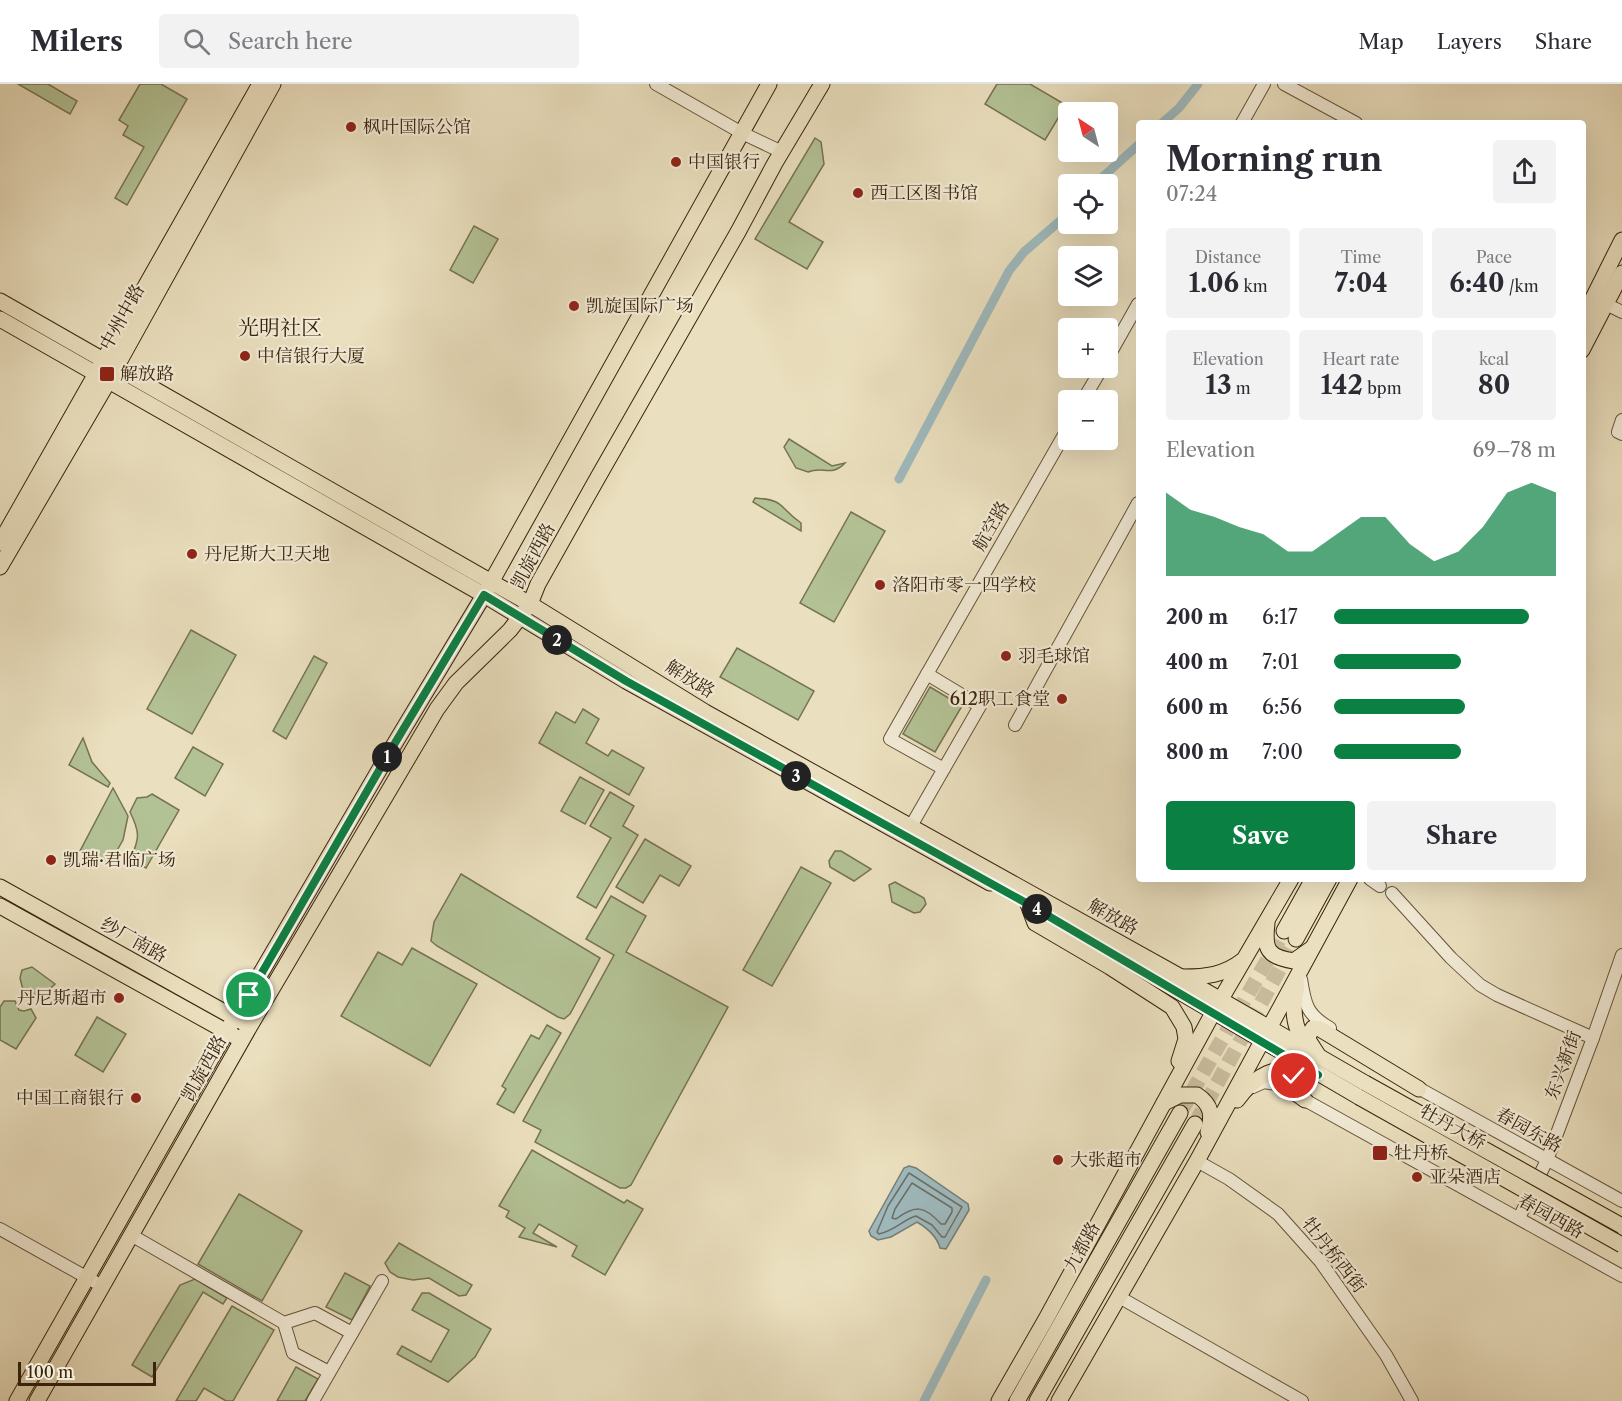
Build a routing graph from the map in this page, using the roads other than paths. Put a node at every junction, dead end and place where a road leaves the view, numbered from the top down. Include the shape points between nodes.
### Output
1 (260, 84) edge
2 (273, 84) edge
3 (656, 84) edge
4 (668, 84) edge
5 (769, 84) edge
6 (822, 84) edge
7 (1264, 84) edge
8 (1284, 84) edge
9 (1244, 120) edge
10 (1350, 120) edge
11 (743, 131) junction
12 (782, 153) junction
13 (1622, 240) edge
14 (1622, 273) edge
15 (0, 301) edge
16 (1606, 304) junction
17 (1586, 312) edge
18 (1622, 312) edge
19 (1135, 318) edge
20 (0, 319) edge
21 (1586, 342) edge
22 (1118, 343) edge
23 (105, 371) junction
24 (1622, 420) edge
25 (1622, 434) edge
26 (1058, 445) edge
27 (1136, 507) edge
28 (0, 543) edge
29 (0, 567) edge
30 (488, 588) junction
31 (530, 604) junction
32 (521, 617) junction
33 (927, 674) junction
34 (1015, 725) dead end
35 (944, 769) junction
36 (911, 826) junction
37 (1289, 882) edge
38 (1312, 882) edge
39 (1327, 882) edge
40 (1348, 882) edge
41 (0, 887) edge
42 (1392, 893) dead end
43 (1028, 904) junction
44 (0, 906) edge
45 (1267, 920) junction
46 (1313, 947) junction
47 (1622, 955) edge
48 (1242, 961) junction
49 (1300, 974) junction
50 (1181, 977) junction
51 (1217, 1006) junction
52 (231, 1025) junction
53 (250, 1026) junction
54 (1266, 1034) junction
55 (1593, 1038) junction
56 (242, 1041) junction
57 (1320, 1057) junction
58 (1318, 1075) junction
59 (1171, 1089) junction
60 (1419, 1089) junction
61 (1362, 1090) junction
62 (1242, 1094) junction
63 (1305, 1100) junction
64 (1164, 1103) junction
65 (1180, 1113) tunnel mouth
66 (1196, 1124) tunnel mouth
67 (1201, 1154) junction
68 (1547, 1160) junction
69 (1622, 1201) edge
70 (1519, 1218) junction
71 (1622, 1226) edge
72 (0, 1229) edge
73 (131, 1235) junction
74 (1622, 1245) edge
75 (1622, 1276) edge
76 (88, 1278) junction
77 (382, 1281) dead end
78 (102, 1286) junction
79 (1119, 1297) junction
80 (284, 1323) junction
81 (352, 1333) junction
82 (329, 1372) junction
83 (999, 1400) edge
84 (17, 1401) edge
85 (37, 1401) edge
86 (313, 1401) edge
87 (1017, 1401) edge
88 (1038, 1401) edge
89 (1059, 1401) edge
90 (1302, 1401) edge
91 (1412, 1401) edge

1 - 23 main road, 中州中路
2 - 23 main road, 中州中路
3 - 11 street
4 - 11 street
5 - 11 main road, 凯旋西路
6 - 12 main road, 凯旋西路
7 - 9 street
8 - 10 street
11 - 12 street
11 - 30 main road, 凯旋西路
12 - 31 main road, 凯旋西路
13 - 17 main road
14 - 16 main road
15 - 23 main road, 解放路
16 - 18 street
16 - 21 main road
19 - 22 street
20 - 23 main road, 解放路
23 - 28 main road, 中州中路
23 - 29 main road, 中州中路
23 - 30 main road, 解放路
24 - 25 street via 1618,432
26 - 33 street, 航空路
27 - 34 street
30 - 31 main road, 解放路
30 - 32 main road, 解放路
30 - 52 main road, 凯旋西路
31 - 32 main road, 凯旋西路
31 - 36 main road, 解放路 via 705,712
32 - 43 main road, 解放路 via 678,711
32 - 53 main road, 凯旋西路 via 456,683 437,709
33 - 35 street via 981,706
33 - 35 street, 航空路 via 890,739
35 - 36 street
36 - 50 main road, 解放路
37 - 45 main road
38 - 39 main road via 1290,935
40 - 46 main road
41 - 52 main road, 纱厂南路
42 - 55 street via 1480,985
43 - 51 main road, 解放路
43 - 59 main road via 1035,923 1173,1007 1186,1039
44 - 52 main road, 纱厂南路
45 - 46 main road via 1265,941 1278,959 1294,961
45 - 48 main road
46 - 49 main road
47 - 55 street, 东兴新街
48 - 50 main road via 1214,975
48 - 51 main road
49 - 54 main road
49 - 57 main road via 1294,1022 1301,1040
49 - 60 street, 春园东路 via 1308,1011 1315,1020 1365,1049
50 - 51 main road, 解放路
51 - 54 main road, 解放路
51 - 59 main road
52 - 53 main road, 纱厂南路
52 - 56 main road, 纱厂南路
52 - 76 main road, 凯旋西路
53 - 56 main road, 凯旋西路
54 - 57 main road, 解放路
54 - 58 main road, 解放路
54 - 67 main road
55 - 68 street, 东兴新街
56 - 73 main road, 凯旋西路
57 - 60 main road via 1309,1041 1313,1028
57 - 61 main road, 解放路
58 - 61 main road, 解放路
58 - 62 main road via 1291,1068 1270,1072
58 - 63 main road via 1302,1074 1287,1084
59 - 64 main road
60 - 68 street, 春园东路
61 - 71 main road, 牡丹大桥, bridge
61 - 74 main road, 牡丹大桥, bridge
62 - 63 street, 春园西路 via 1264,1082
62 - 67 main road
63 - 70 street, 春园西路
64 - 67 main road via 1188,1094 1197,1095 1210,1108 1212,1116
64 - 83 main road
65 - 87 main road, 九都路
66 - 88 main road, 九都路
67 - 79 main road
67 - 91 street, 牡丹桥西街 via 1278,1214 1320,1261 1386,1355
68 - 69 street, 春园东路
68 - 70 street, 东兴新街
70 - 75 street, 春园西路
72 - 76 street
73 - 78 main road, 凯旋西路
73 - 80 street
76 - 78 street
76 - 84 main road, 凯旋西路
77 - 81 street
78 - 85 main road, 凯旋西路
79 - 89 main road
79 - 90 street
80 - 81 street via 315,1313
80 - 82 street via 293,1353
81 - 82 street
82 - 86 street

